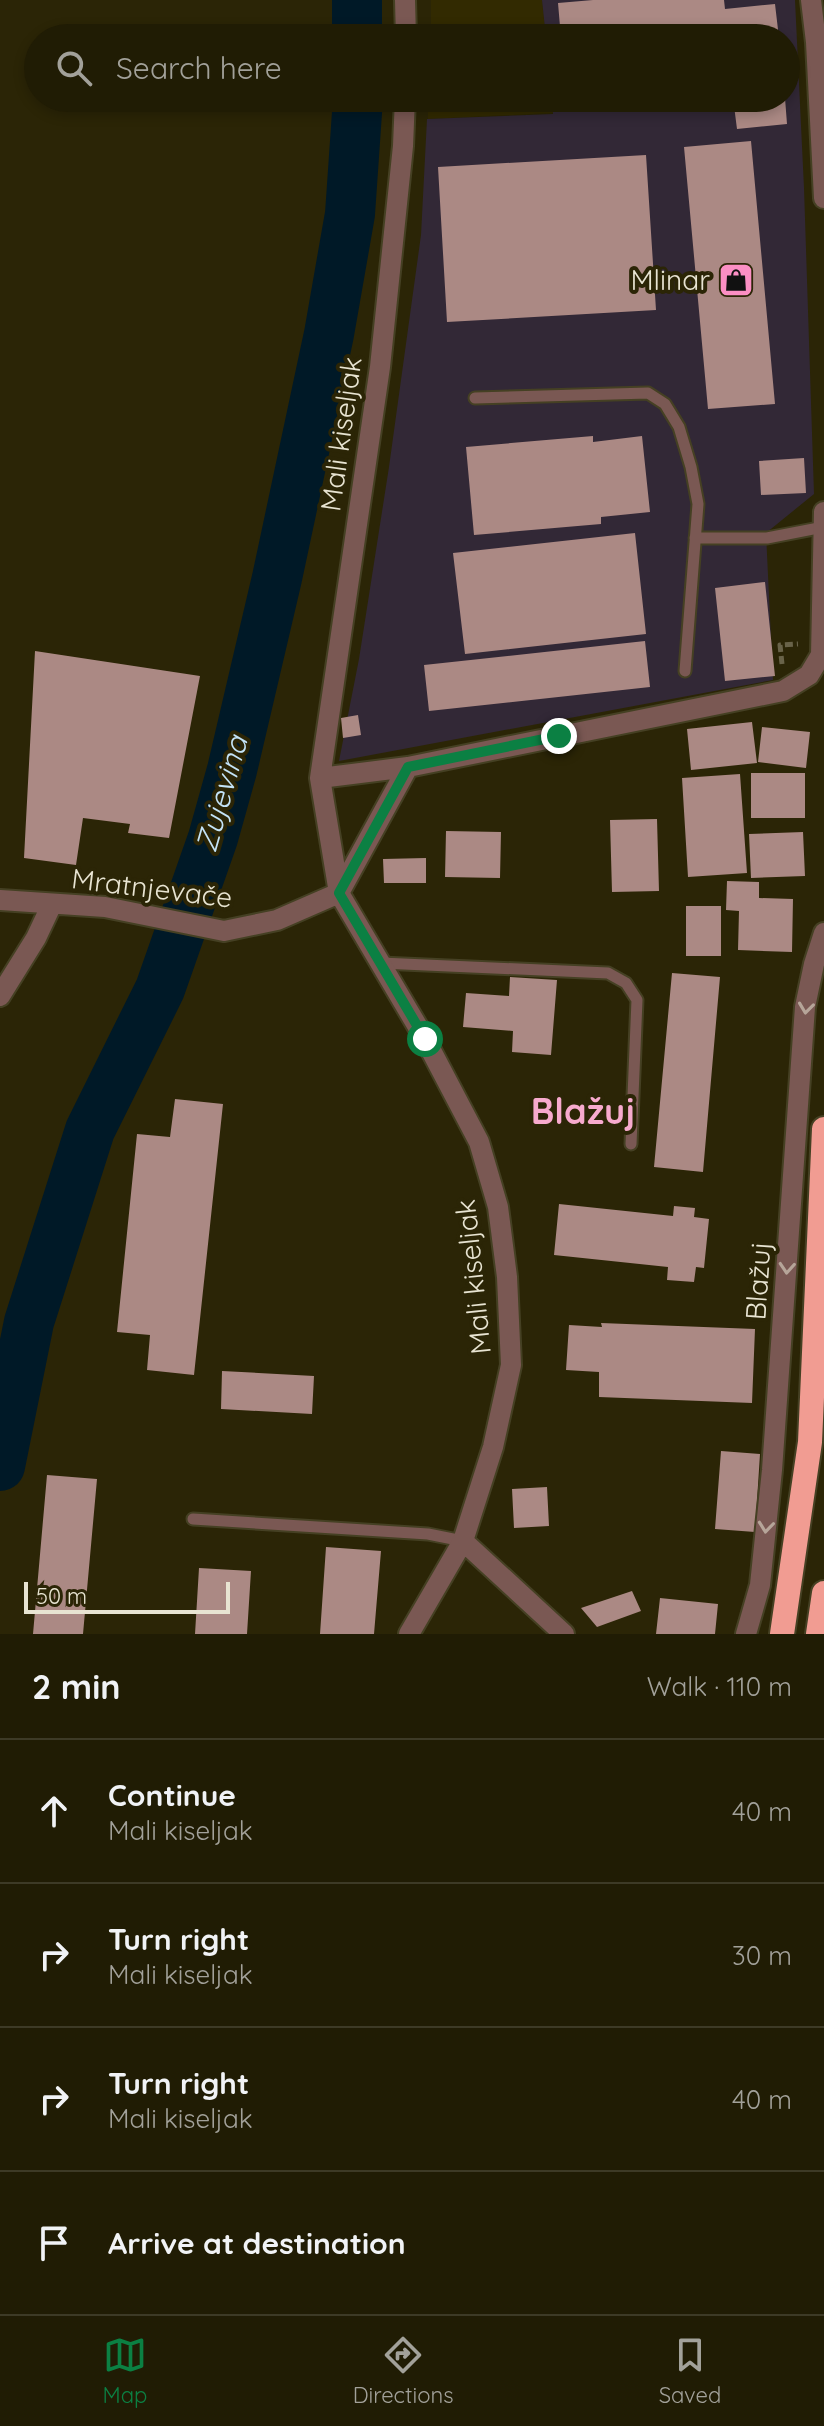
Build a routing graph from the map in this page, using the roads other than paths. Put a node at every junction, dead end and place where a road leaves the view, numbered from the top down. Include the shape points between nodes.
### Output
1 (405, 0) edge
2 (811, 0) edge
3 (406, 24) edge
4 (404, 112) edge
5 (824, 198) edge
6 (475, 398) dead end
7 (824, 512) edge
8 (824, 527) edge
9 (695, 538) junction
10 (685, 671) dead end
11 (408, 767) junction
12 (320, 778) junction
13 (339, 893) junction
14 (0, 900) edge
15 (52, 904) junction
16 (824, 933) edge
17 (381, 963) junction
18 (0, 996) edge
19 (824, 1129) edge
20 (631, 1144) dead end
21 (193, 1519) dead end
22 (463, 1541) junction
23 (824, 1593) edge
24 (409, 1634) edge
25 (564, 1634) edge
26 (746, 1634) edge
27 (782, 1634) edge
28 (818, 1634) edge

1 - 3 street
2 - 5 street
4 - 12 street, Mali kiseljak via 380,367
6 - 9 lane via 648,393 665,404 679,427 698,504
7 - 8 street
8 - 9 lane via 767,538
8 - 11 street via 821,655 816,667 783,691
9 - 10 lane
11 - 12 street
11 - 13 street
12 - 13 street, Mali kiseljak
13 - 15 street, Mratnjevače via 277,920 224,931 105,907
13 - 17 street, Mali kiseljak
14 - 15 street, Mratnjevače
15 - 18 street
16 -> 26 street, Blažuj via 805,1007 772,1470 760,1585
17 - 20 lane via 608,973 626,983 637,1000
17 - 22 street, Mali kiseljak via 479,1142 498,1207 511,1365 493,1447
19 - 27 highway via 810,1442
21 - 22 lane via 428,1534
22 - 24 street, Mali kiseljak
22 - 25 street
23 - 28 highway

